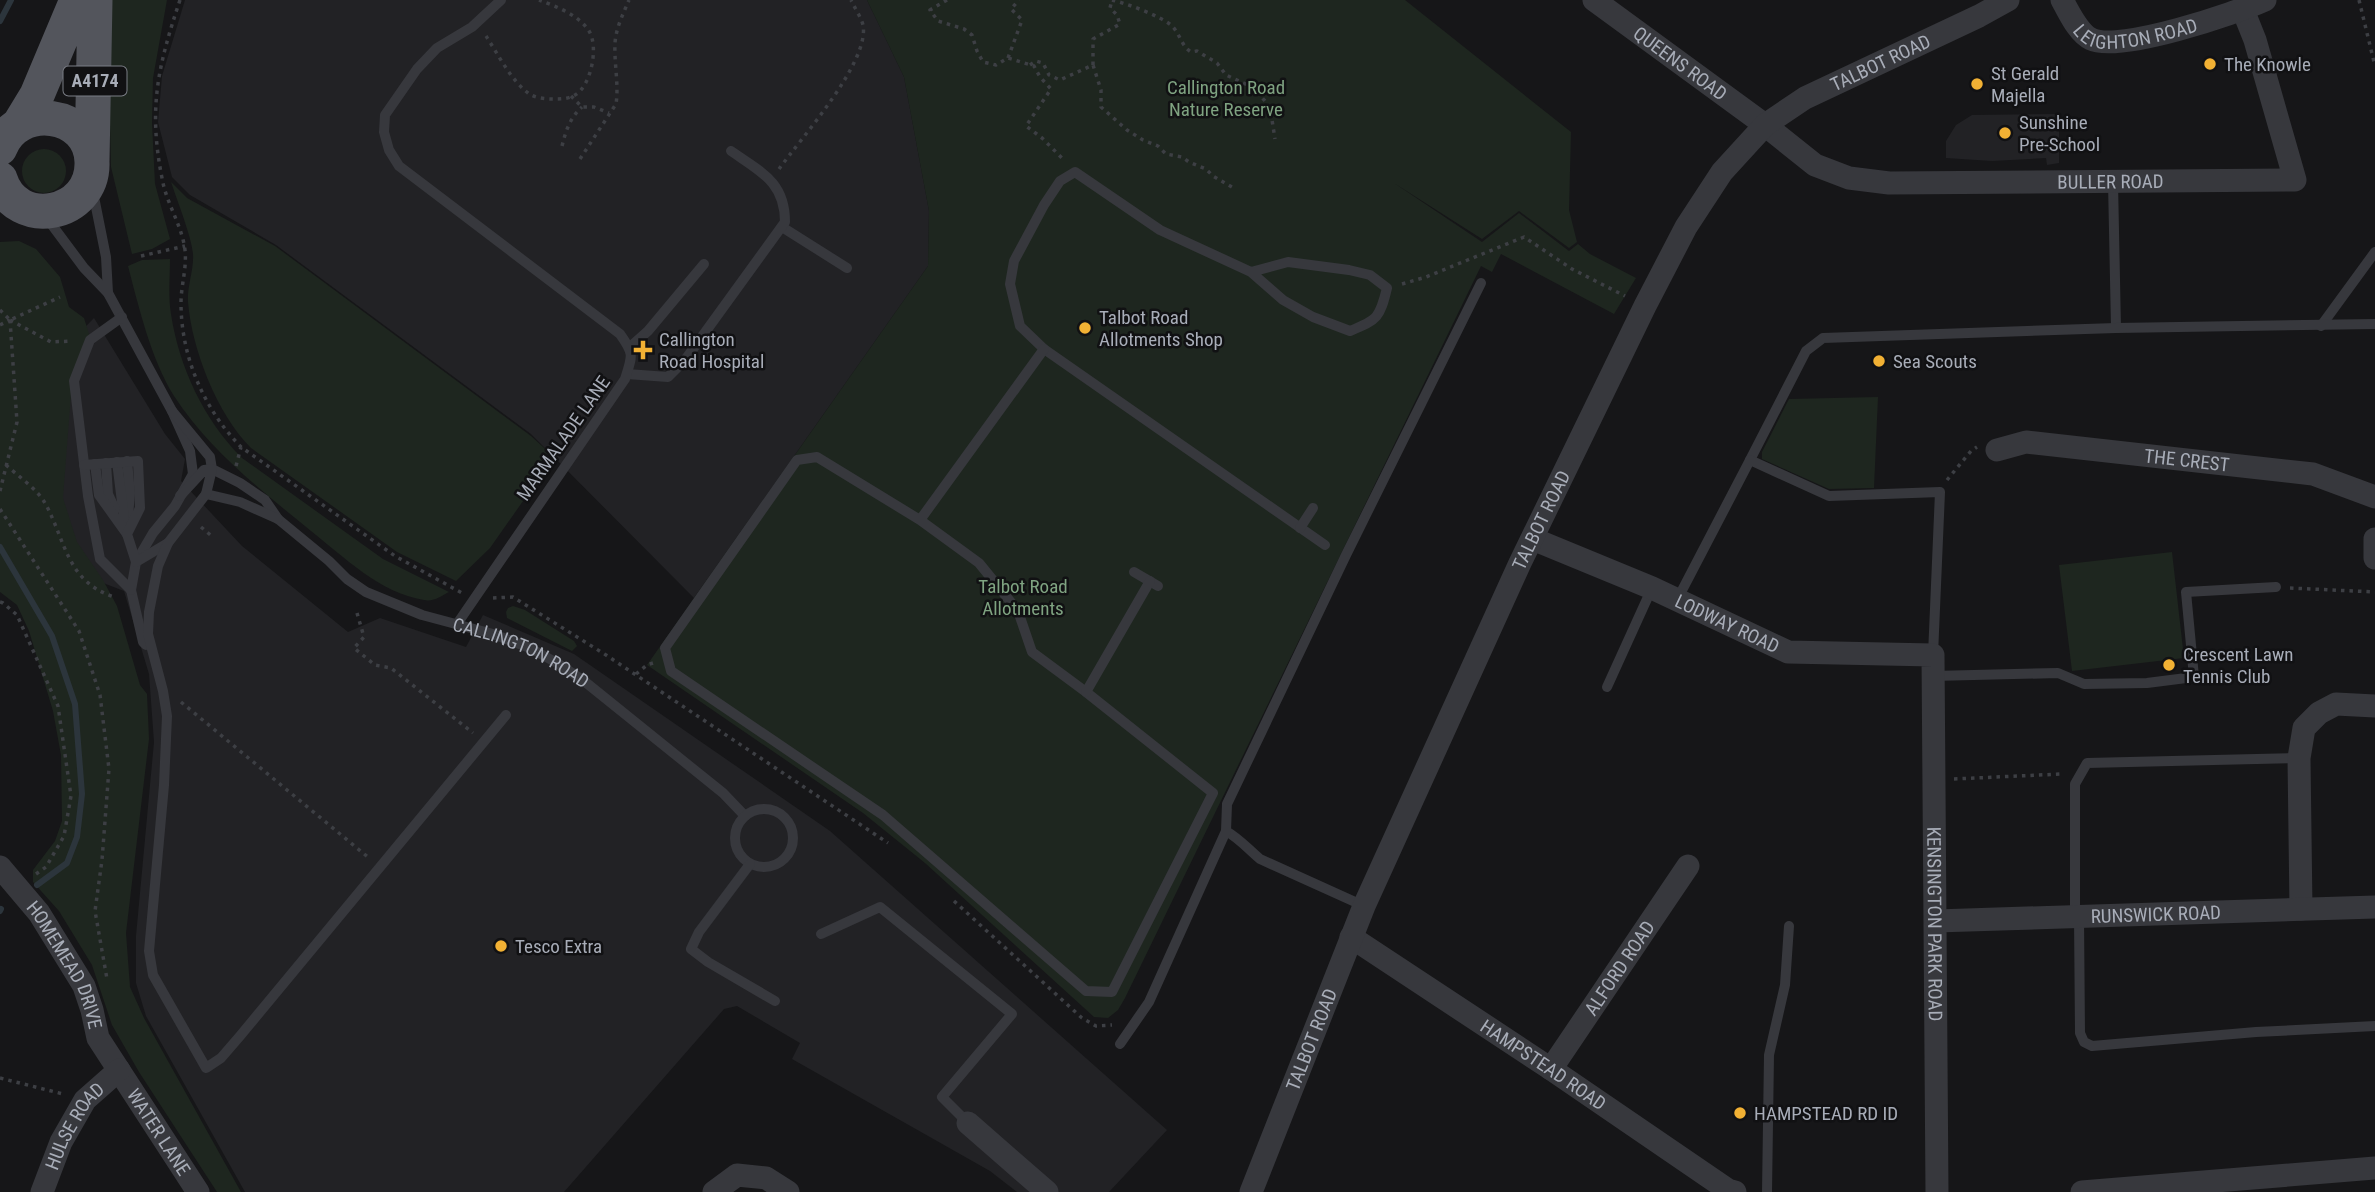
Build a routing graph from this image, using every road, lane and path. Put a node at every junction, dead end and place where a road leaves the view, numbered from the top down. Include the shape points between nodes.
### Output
1 (77, 0) edge
2 (95, 0) edge
3 (180, 0) edge
4 (501, 0) edge
5 (539, 0) edge
6 (629, 0) edge
7 (850, 0) edge
8 (947, 0) edge
9 (1018, 0) edge
10 (1112, 0) edge
11 (1594, 0) edge
12 (2008, 0) edge
13 (2062, 0) edge
14 (2265, 0) edge
15 (2359, 0) edge
16 (1972, 8) edge
17 (2244, 10) junction
18 (476, 22) junction
19 (1008, 58) junction
20 (1030, 65) junction
21 (1093, 65) junction
22 (2375, 66) edge
23 (571, 96) junction
24 (582, 107) junction
25 (609, 114) junction
26 (1765, 125) junction
27 (10, 136) edge
28 (1275, 139) dead end
29 (562, 146) dead end
30 (731, 151) dead end
31 (580, 159) dead end
32 (91, 170) junction
33 (1075, 172) junction
34 (0, 179) edge
35 (771, 180) junction
36 (2112, 182) junction
37 (1232, 187) dead end
38 (23, 214) edge
39 (782, 226) junction
40 (2375, 252) edge
41 (141, 256) dead end
42 (704, 264) dead end
43 (846, 268) dead end
44 (1251, 272) junction
45 (1481, 283) dead end
46 (1387, 289) junction
47 (108, 293) junction
48 (1626, 296) dead end
49 (60, 297) dead end
50 (0, 310) edge
51 (122, 317) junction
52 (10, 320) junction
53 (2375, 324) edge
54 (0, 325) edge
55 (2321, 326) junction
56 (2116, 328) junction
57 (90, 341) junction
58 (630, 347) junction
59 (1044, 349) junction
60 (627, 374) junction
61 (172, 411) junction
62 (1998, 450) joint
63 (1750, 460) junction
64 (106, 463) junction
65 (6, 465) junction
66 (212, 469) junction
67 (0, 491) edge
68 (1940, 492) junction
69 (206, 494) junction
70 (180, 496) junction
71 (2375, 497) edge
72 (1313, 508) dead end
73 (0, 509) edge
74 (278, 519) junction
75 (920, 520) junction
76 (197, 523) dead end
77 (1300, 528) junction
78 (127, 534) junction
79 (214, 538) dead end
80 (1533, 539) junction
81 (2375, 539) edge
82 (168, 543) junction
83 (1325, 545) dead end
84 (2375, 558) edge
85 (136, 562) junction
86 (1134, 572) dead end
87 (2276, 587) joint
88 (1652, 588) junction
89 (2375, 592) edge
90 (126, 593) junction
91 (0, 602) edge
92 (1682, 602) junction
93 (357, 613) dead end
94 (457, 624) junction
95 (152, 651) junction
96 (647, 665) dead end
97 (1933, 666) junction
98 (635, 674) dead end
99 (160, 685) junction
100 (1607, 687) dead end
101 (1086, 692) junction
102 (2375, 706) edge
103 (506, 715) dead end
104 (485, 742) junction
105 (2299, 758) junction
106 (2081, 773) junction
107 (1934, 780) junction
108 (1210, 799) junction
109 (1227, 804) junction
110 (745, 816) junction
111 (1226, 831) junction
112 (750, 864) junction
113 (380, 866) junction
114 (1688, 866) dead end
115 (0, 867) edge
116 (18, 888) junction
117 (1364, 906) junction
118 (2375, 907) edge
119 (2301, 908) junction
120 (2077, 917) junction
121 (1936, 921) junction
122 (1789, 926) dead end
123 (821, 934) dead end
124 (1351, 937) junction
125 (107, 979) dead end
126 (775, 1001) dead end
127 (2375, 1026) edge
128 (1120, 1044) dead end
129 (1551, 1069) junction
130 (119, 1070) junction
131 (0, 1078) edge
132 (85, 1100) junction
133 (968, 1123) joint
134 (2375, 1168) edge
135 (42, 1192) edge
136 (198, 1192) edge
137 (714, 1192) edge
138 (788, 1192) edge
139 (1047, 1192) edge
140 (1251, 1192) edge
141 (1735, 1192) edge
142 (1767, 1192) edge
143 (1937, 1192) edge
144 (2082, 1192) edge

1 - 27 main road, A4174 via 37,95
2 - 32 main road, A4174
3 - 41 path via 164,47 154,120 162,181 185,246
4 - 18 lane
5 - 23 path via 590,32 595,58 583,87
6 - 25 path via 615,40 617,95
7 - 35 path via 863,25 859,53 847,78
8 - 19 path via 930,10 938,21 972,35 983,62 996,65
9 - 19 path via 1011,9 1022,20
10 - 21 path via 1110,8 1121,24 1093,39
10 - 28 path via 1172,26 1185,48 1254,88 1270,107
11 - 26 street, QUEENS ROAD
12 - 16 street, TALBOT ROAD
13 - 17 street, LEIGHTON ROAD via 2078,27 2090,39 2100,41 2157,36
14 - 17 street, LEIGHTON ROAD
15 - 22 path
16 - 26 street, TALBOT ROAD via 1805,98
17 - 36 street, BULLER ROAD via 2295,180
18 - 23 path via 530,95 547,99
18 - 58 lane via 437,48 416,69 385,115 389,150 399,166 611,326
19 - 20 path
20 - 21 path via 1043,63 1049,75 1059,80
20 - 33 path via 1051,89 1026,126
21 - 37 path via 1101,107 1127,130
23 - 24 path
24 - 25 path
24 - 29 path via 566,128
25 - 31 path
26 - 36 street, BULLER ROAD via 1815,165 1849,178 1889,183
26 - 80 street, TALBOT ROAD via 1722,172 1686,227
27 - 32 main road, A4174 via 32,118 69,123 90,148
30 - 35 lane
32 - 38 main road via 83,194 76,200 62,209
32 - 47 lane
33 - 44 lane via 1160,230
33 - 59 lane via 1060,181 1014,261 1010,284 1020,327
34 - 38 main road
35 - 39 lane via 785,206
36 - 56 lane
38 - 47 lane
39 - 43 lane
39 - 60 lane via 668,377
40 - 55 lane
42 - 58 lane via 649,331
44 - 46 lane via 1288,262 1370,275
44 - 46 lane via 1283,300 1350,331 1380,314
45 - 109 lane
46 - 48 path via 1524,237 1572,269
47 - 51 lane
49 - 52 path
50 - 52 path
51 - 57 lane
51 - 61 lane
52 - 54 path
52 - 57 path via 51,342
52 - 65 path via 17,422
53 - 55 lane
55 - 56 lane
56 - 63 lane via 1823,338 1806,351
57 - 64 lane via 74,381
58 - 60 lane, MARMALADE LANE via 632,363
59 - 75 lane
59 - 77 lane
60 - 94 lane, MARMALADE LANE
61 - 66 lane via 210,457
61 - 70 lane via 190,451 193,474
62 - 68 path via 1980,444
62 - 71 street, THE CREST via 2026,442 2313,474
63 - 68 lane via 1829,496
63 - 92 lane
64 - 78 lane via 119,494
64 - 78 lane via 99,495
64 - 78 lane via 138,461 140,508
64 - 90 lane via 100,559
65 - 67 path
65 - 90 path via 44,501 78,573 103,594
66 - 69 lane
66 - 70 lane via 204,470
66 - 74 lane via 265,500
68 - 97 lane
69 - 74 lane via 240,502
69 - 82 lane
70 - 85 lane
72 - 77 lane
73 - 125 path via 79,631 100,695 109,769 95,911
74 - 94 lane, CALLINGTON ROAD via 366,592
75 - 101 lane via 979,563 1018,611 1032,653
75 - 108 lane via 817,457 797,460 665,648 671,671 883,815 1086,991 1112,992
76 - 79 path
77 - 83 lane
78 - 85 lane
80 - 88 street, LODWAY ROAD
80 - 117 street, TALBOT ROAD
81 - 84 street
82 - 85 lane
82 - 95 lane via 158,566 149,612
85 - 90 lane
86 - 101 lane via 1154,584
87 - 89 path
87 - 97 lane via 2186,592 2194,677 2084,684 2058,673
88 - 92 street, LODWAY ROAD
88 - 100 lane
90 - 95 lane via 143,642
91 - 116 path via 16,615 58,706 71,796 64,836 46,867
92 - 97 street, LODWAY ROAD via 1788,652
93 - 104 path via 364,638 354,648 376,665 391,668
94 - 110 lane, CALLINGTON ROAD via 530,648 557,663 723,793
95 - 99 lane
96 - 98 path
97 - 107 street, KENSINGTON PARK ROAD
99 - 113 path
99 - 113 lane via 167,716 166,750 149,951 153,975 206,1068 240,1036
101 - 108 lane via 1213,793
102 - 105 street via 2336,704 2319,713 2304,728
103 - 104 lane
104 - 113 lane
105 - 106 lane via 2087,763
105 - 119 street
106 - 107 path
106 - 120 lane via 2075,785
107 - 121 street, KENSINGTON PARK ROAD
108 - 109 lane
109 - 111 lane
110 - 112 lane via 735,833 736,844
110 - 112 lane via 760,809 779,813 793,836 790,851 779,862 760,867
111 - 117 lane via 1260,859
111 - 128 lane via 1149,1002
112 - 126 lane via 691,949
114 - 129 street, ALFORD ROAD
115 - 116 street, HOMEMEAD DRIVE
116 - 130 street, HOMEMEAD DRIVE via 84,986 97,1038
117 - 124 street, TALBOT ROAD
118 - 119 street, RUNSWICK ROAD
119 - 120 street, RUNSWICK ROAD
120 - 121 street, RUNSWICK ROAD
120 - 127 lane via 2080,1033 2092,1046
121 - 143 street, KENSINGTON PARK ROAD
122 - 142 lane via 1785,985 1769,1055
123 - 133 lane via 880,907 1012,1014 942,1097
124 - 129 street, HAMPSTEAD ROAD
124 - 140 street, TALBOT ROAD
129 - 141 street, HAMPSTEAD ROAD
130 - 132 street, HULSE ROAD
130 - 136 street, WATER LANE
131 - 132 path
132 - 135 street, HULSE ROAD via 61,1142
133 - 139 street
134 - 144 street
137 - 138 street via 737,1175 766,1178

